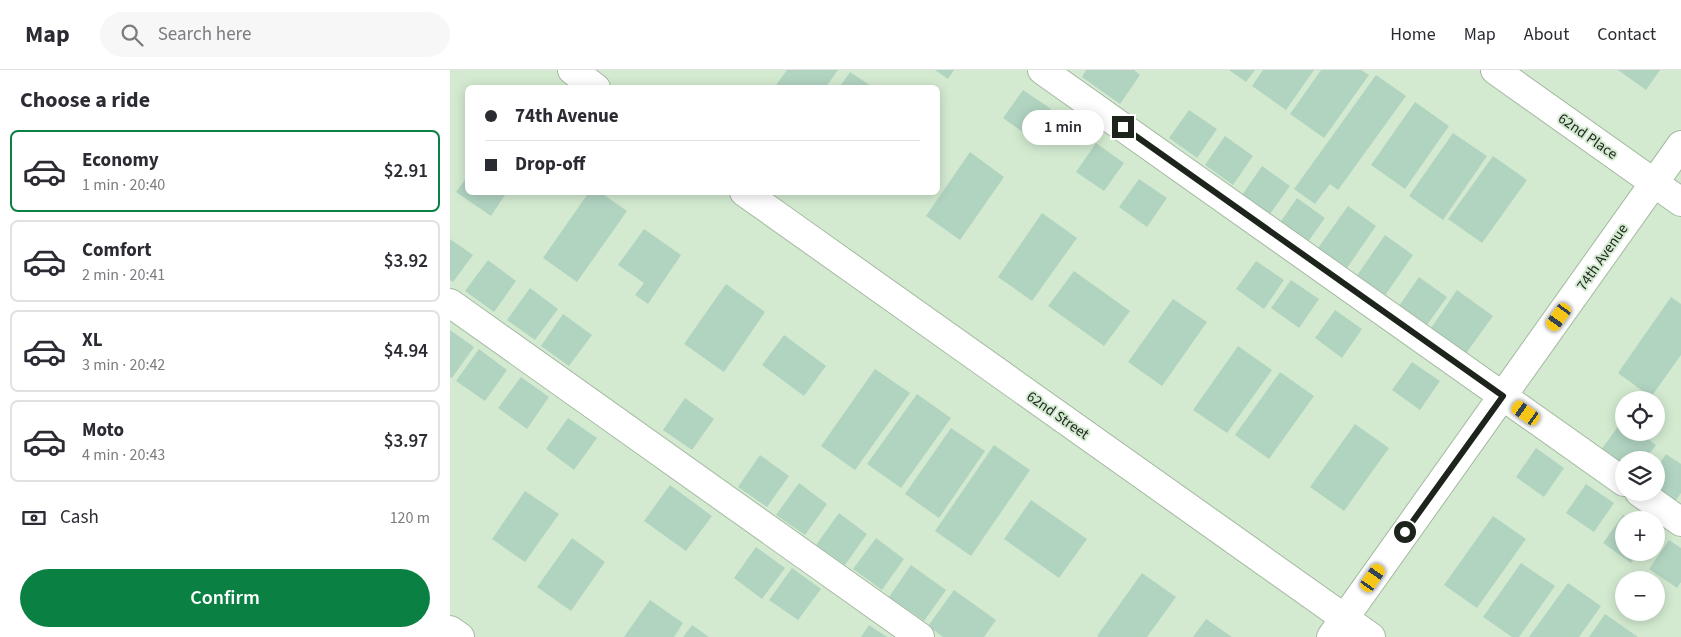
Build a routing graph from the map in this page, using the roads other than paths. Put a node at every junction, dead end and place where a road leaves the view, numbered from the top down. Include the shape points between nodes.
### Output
1 (572, 70) edge
2 (1042, 70) edge
3 (1495, 70) edge
4 (592, 85) edge
5 (1681, 145) edge
6 (1654, 183) junction
7 (748, 195) edge
8 (1681, 202) edge
9 (450, 303) edge
10 (1503, 396) junction
11 (1615, 476) edge
12 (1652, 501) edge
13 (1681, 522) edge
14 (1338, 628) edge
15 (450, 630) edge
16 (460, 637) edge
17 (920, 637) edge
18 (1371, 637) edge

1 - 4 street
2 - 10 street
3 - 6 street, 62nd Place
5 - 6 street, 74th Avenue
6 - 8 street, 62nd Place
6 - 10 street, 74th Avenue
7 - 14 street, 62nd Street
9 - 17 street
10 - 11 street
10 - 14 street, 74th Avenue
12 - 13 street
14 - 18 street, 62nd Street
15 - 16 street

